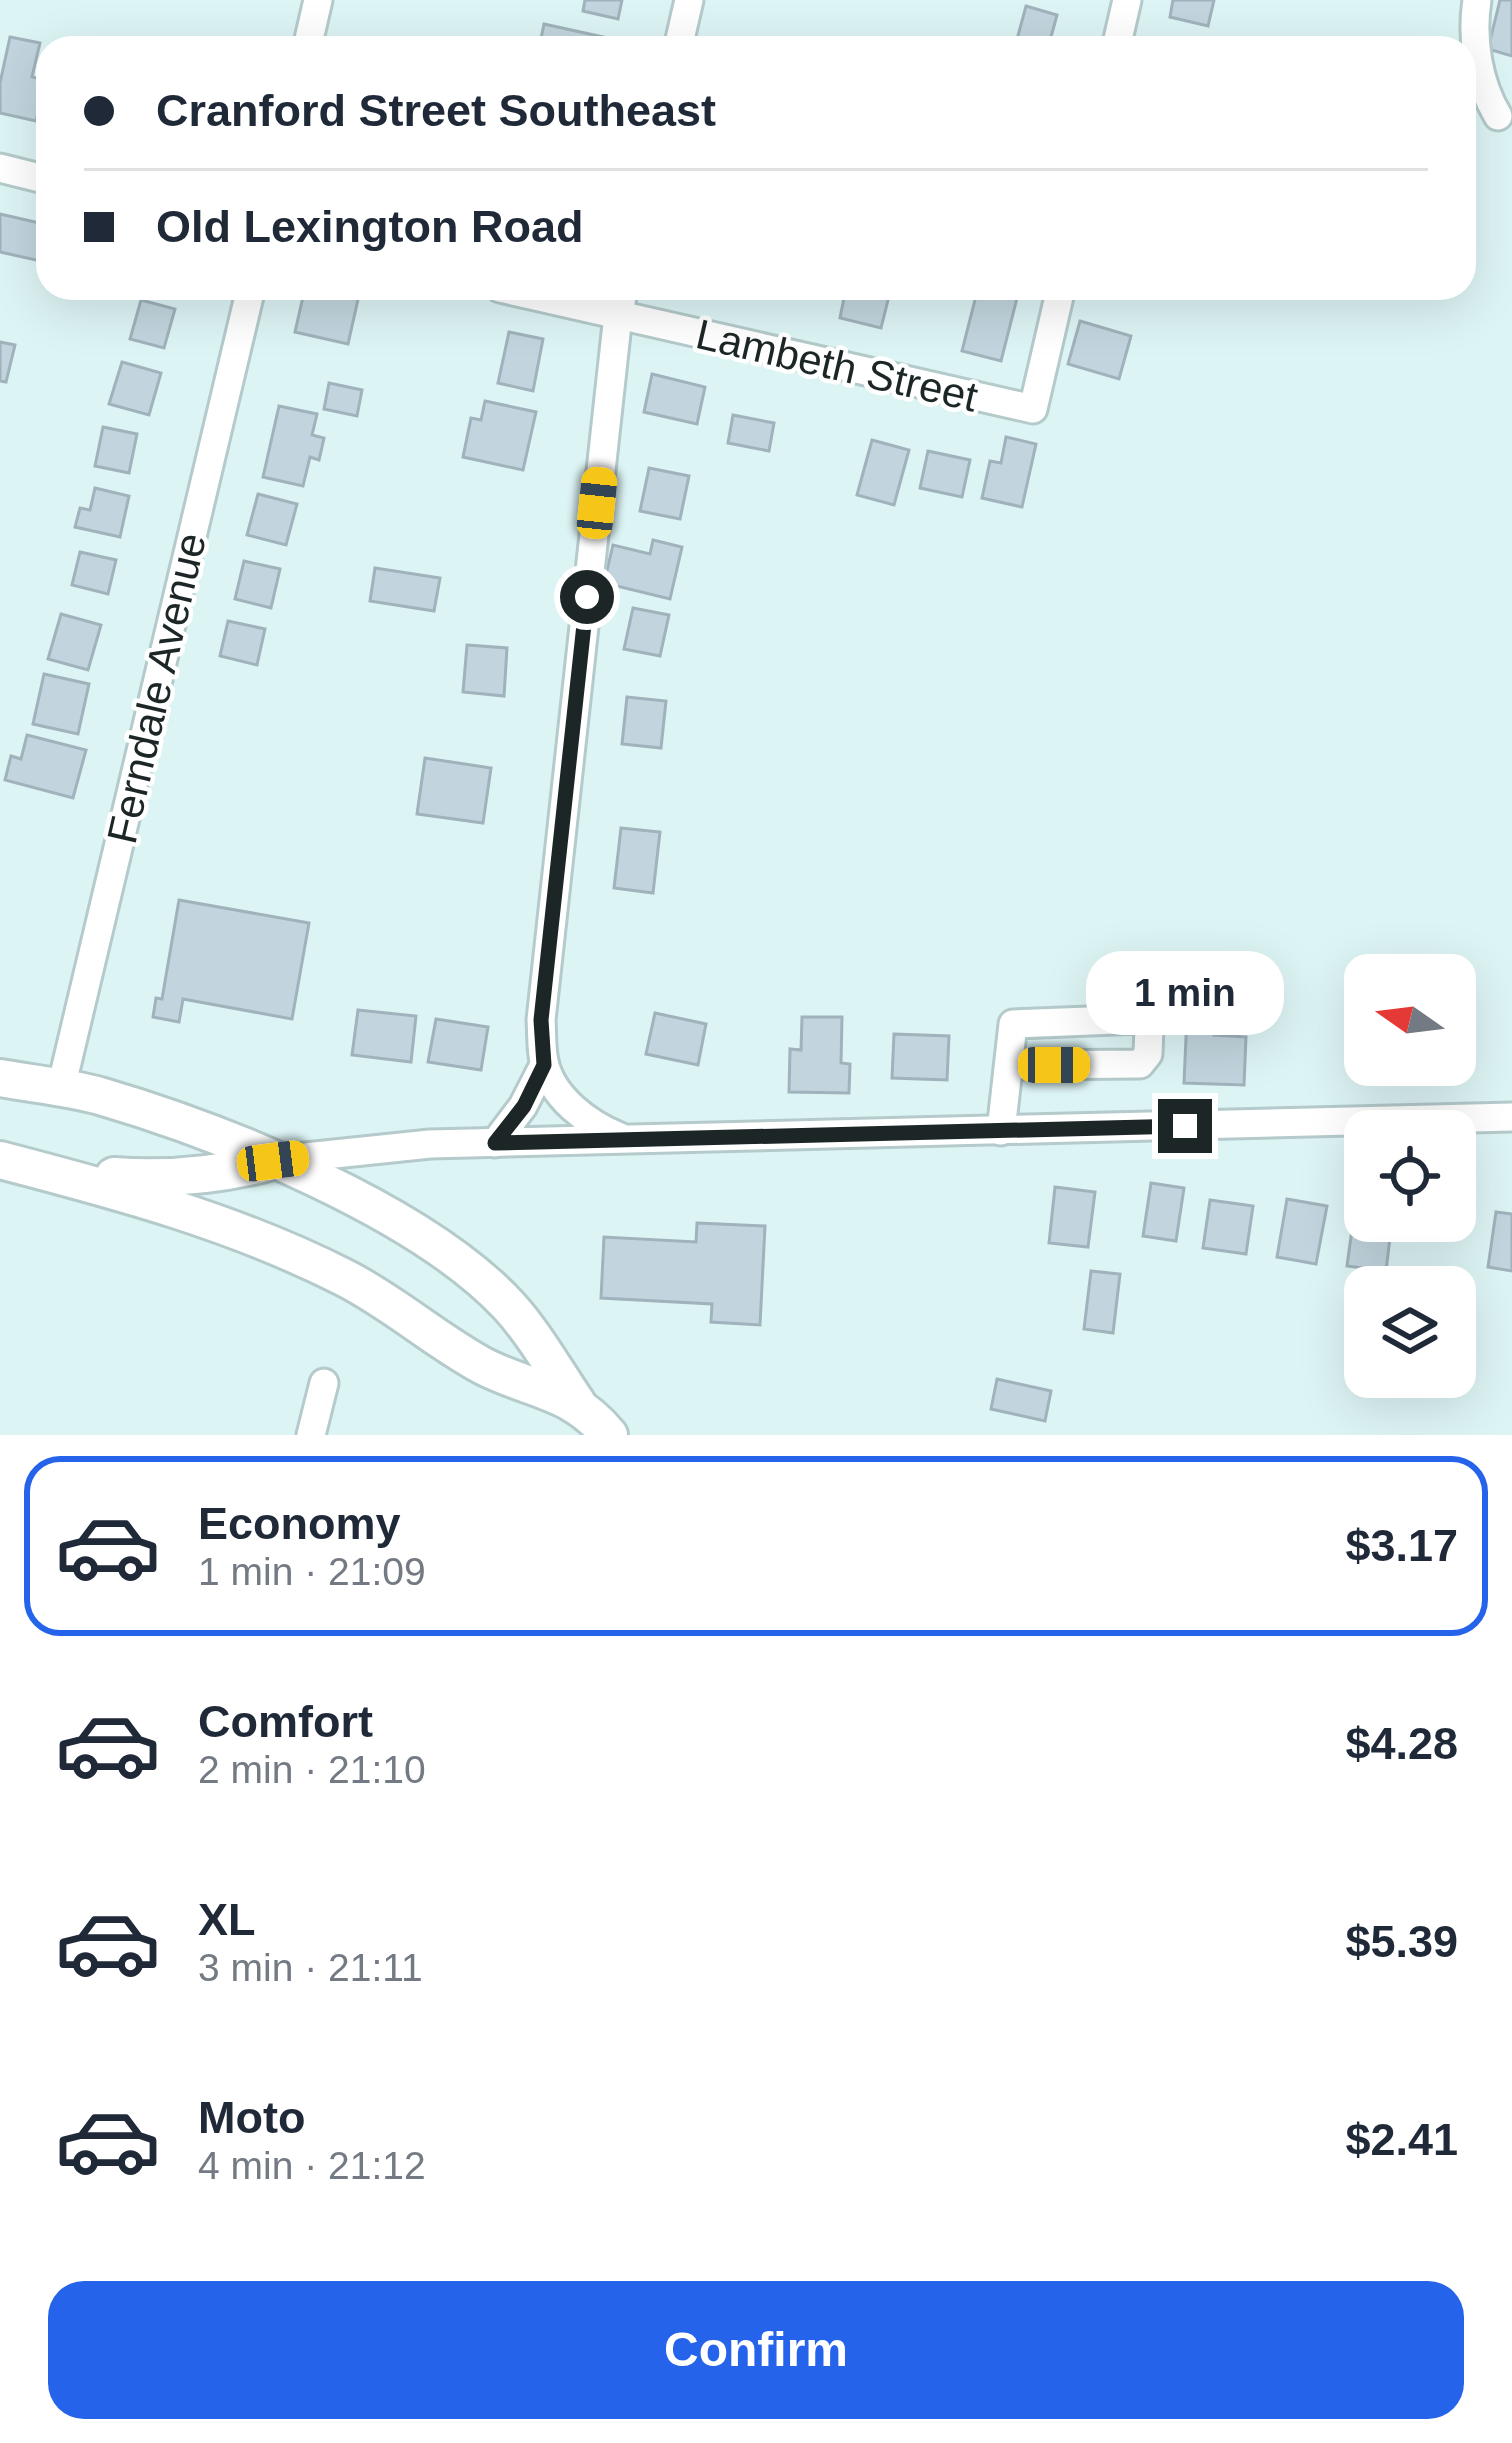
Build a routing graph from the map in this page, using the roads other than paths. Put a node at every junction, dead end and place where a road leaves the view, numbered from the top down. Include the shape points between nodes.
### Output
1 (318, 0) edge
2 (689, 0) edge
3 (1127, 0) edge
4 (1477, 0) edge
5 (310, 36) edge
6 (681, 36) edge
7 (1119, 36) edge
8 (1475, 36) edge
9 (1476, 46) edge
10 (1498, 116) dead end
11 (0, 168) edge
12 (36, 177) edge
13 (248, 300) edge
14 (1058, 300) edge
15 (621, 302) edge
16 (544, 1065) junction
17 (1011, 1065) junction
18 (0, 1078) edge
19 (62, 1088) junction
20 (1512, 1118) edge
21 (1001, 1131) junction
22 (630, 1140) junction
23 (495, 1143) junction
24 (0, 1160) edge
25 (273, 1161) junction
26 (39, 1170) junction
27 (323, 1383) dead end
28 (577, 1403) junction
29 (311, 1435) edge
30 (609, 1435) edge

1 - 5 street
2 - 6 street
3 - 7 street
4 - 8 street
9 - 10 street
11 - 12 street
13 - 19 street, Ferndale Avenue
14 - 15 street, Lambeth Street via 1033,409
15 - 16 street via 541,1020
16 - 22 street via 592,1126
16 - 23 street
17 - 17 street via 1140,1064 1149,1027 1141,1019 1019,1021
17 - 21 street
18 - 19 main road
19 - 25 main road
20 - 21 street
21 - 22 street
22 - 23 street
23 - 25 street
24 - 26 main road
25 - 26 main road via 149,1178
25 - 28 main road via 364,1203 456,1262 508,1305
26 - 28 main road via 279,1246 483,1365
27 - 29 street
28 - 30 main road

